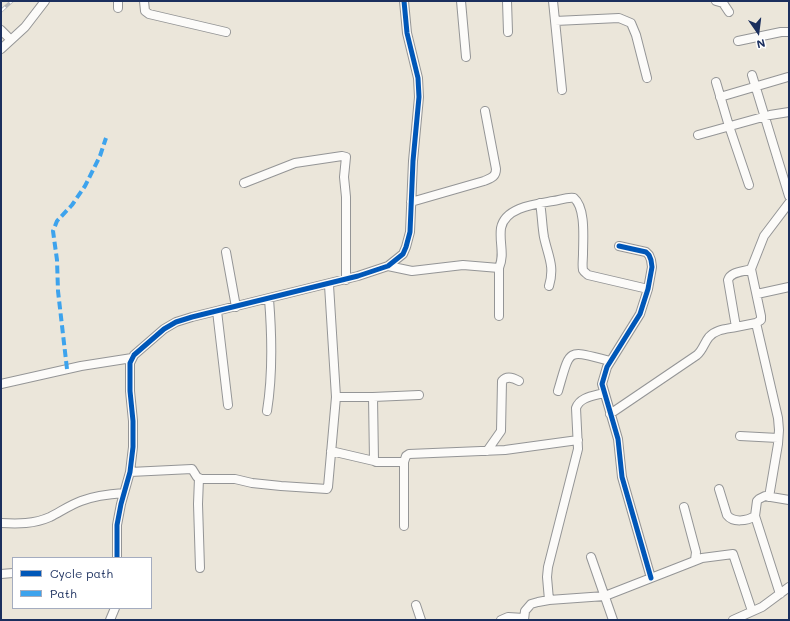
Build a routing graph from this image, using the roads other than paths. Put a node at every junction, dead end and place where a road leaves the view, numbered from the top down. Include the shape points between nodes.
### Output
1 (45, 1) edge
2 (144, 1) edge
3 (404, 1) edge
4 (461, 1) edge
5 (507, 1) edge
6 (553, 1) edge
7 (716, 1) edge
8 (729, 12) dead end
9 (555, 21) junction
10 (1, 30) edge
11 (226, 32) dead end
12 (508, 32) dead end
13 (789, 32) edge
14 (11, 40) junction
15 (738, 41) dead end
16 (1, 49) edge
17 (466, 57) dead end
18 (752, 75) dead end
19 (788, 77) dead end
20 (647, 78) dead end
21 (716, 82) dead end
22 (755, 87) junction
23 (562, 90) dead end
24 (720, 97) junction
25 (485, 111) dead end
26 (789, 112) edge
27 (764, 117) junction
28 (729, 126) junction
29 (698, 135) dead end
30 (244, 183) dead end
31 (749, 185) dead end
32 (789, 196) edge
33 (411, 202) junction
34 (540, 203) junction
35 (789, 203) edge
36 (619, 246) dead end
37 (226, 252) dead end
38 (388, 266) junction
39 (499, 268) junction
40 (751, 268) junction
41 (346, 280) junction
42 (329, 284) junction
43 (549, 286) dead end
44 (789, 287) edge
45 (648, 289) junction
46 (756, 294) junction
47 (269, 299) junction
48 (236, 307) junction
49 (217, 312) junction
50 (500, 316) dead end
51 (756, 323) junction
52 (736, 327) junction
53 (132, 358) junction
54 (610, 361) junction
55 (519, 381) dead end
56 (1, 384) edge
57 (558, 391) dead end
58 (604, 393) junction
59 (419, 395) dead end
60 (336, 397) junction
61 (373, 397) junction
62 (228, 406) dead end
63 (267, 412) dead end
64 (610, 414) junction
65 (740, 436) dead end
66 (778, 438) junction
67 (578, 440) junction
68 (331, 451) junction
69 (487, 451) junction
70 (374, 461) junction
71 (404, 462) junction
72 (130, 472) junction
73 (199, 478) junction
74 (719, 489) dead end
75 (124, 494) junction
76 (769, 497) junction
77 (789, 500) edge
78 (684, 508) dead end
79 (755, 516) junction
80 (1, 523) edge
81 (404, 526) dead end
82 (117, 557) edge
83 (591, 557) dead end
84 (692, 562) junction
85 (200, 568) dead end
86 (12, 573) edge
87 (1, 574) edge
88 (651, 578) junction
89 (789, 587) edge
90 (780, 594) junction
91 (605, 596) junction
92 (549, 600) junction
93 (416, 606) dead end
94 (115, 609) edge
95 (752, 611) junction
96 (524, 619) edge
97 (110, 620) edge
98 (421, 620) edge
99 (501, 620) edge
100 (613, 620) edge
101 (733, 620) edge

1 - 14 street via 25,27
2 - 11 street via 145,10 149,14
3 - 33 street via 408,38 419,87
4 - 17 street
5 - 12 street
6 - 9 street
7 - 8 street via 723,3
9 - 20 street via 619,18 631,23
9 - 23 street
10 - 14 street
13 - 15 street
14 - 16 street
18 - 22 street
19 - 22 street
21 - 24 street
22 - 24 street
22 - 27 street
24 - 28 street
25 - 33 street via 496,174 484,181
26 - 27 street
27 - 28 street
27 - 32 street
28 - 29 street
28 - 31 street
30 - 41 street via 295,163 346,157
33 - 38 street via 410,232 406,247 403,254
34 - 39 street via 522,208 504,220 501,234 503,257
34 - 43 street via 552,270
34 - 45 street via 571,198 578,202 583,228 584,272
35 - 40 street via 764,236
36 - 45 street via 646,252 649,255 652,267
37 - 48 street
38 - 39 street via 412,271 463,266
38 - 41 street
39 - 50 street
40 - 46 street
40 - 52 street via 733,274 728,280
41 - 42 street
42 - 47 street
42 - 60 street
44 - 46 street
45 - 54 street via 640,314
46 - 51 street via 761,316 761,320
47 - 48 street
47 - 63 street via 272,346 271,388
48 - 49 street
49 - 53 street via 170,325
49 - 62 street
51 - 52 street
51 - 66 street via 778,418
52 - 64 street via 714,333 697,355
53 - 56 street via 81,366
53 - 72 street via 130,372 133,447
54 - 57 street via 579,354 570,356
54 - 58 street via 602,378
55 - 69 street via 509,377 502,380 500,431
58 - 64 street
58 - 67 street via 578,402
59 - 61 street
60 - 61 street
60 - 68 street
61 - 70 street
64 - 88 street via 618,439 622,477
65 - 66 street
66 - 76 street
67 - 69 street
67 - 92 street via 578,449 548,567
68 - 70 street
68 - 73 street via 328,487 325,489 226,478
69 - 71 street via 414,453 406,456
70 - 71 street
71 - 81 street
72 - 73 street via 192,469
72 - 75 street
73 - 85 street
74 - 79 street via 729,518 739,520
75 - 80 street via 104,495 80,501 35,522
75 - 82 street via 117,525
76 - 77 street
76 - 79 street via 759,499
78 - 84 street via 696,552 696,560
79 - 90 street
83 - 91 street
84 - 88 street
84 - 95 street via 702,558 733,554
86 - 87 street
88 - 91 street
89 - 90 street
90 - 95 street
91 - 92 street
91 - 100 street
92 - 96 street via 531,604 525,611
93 - 98 street
94 - 97 street
95 - 101 street
96 - 99 street via 508,617

